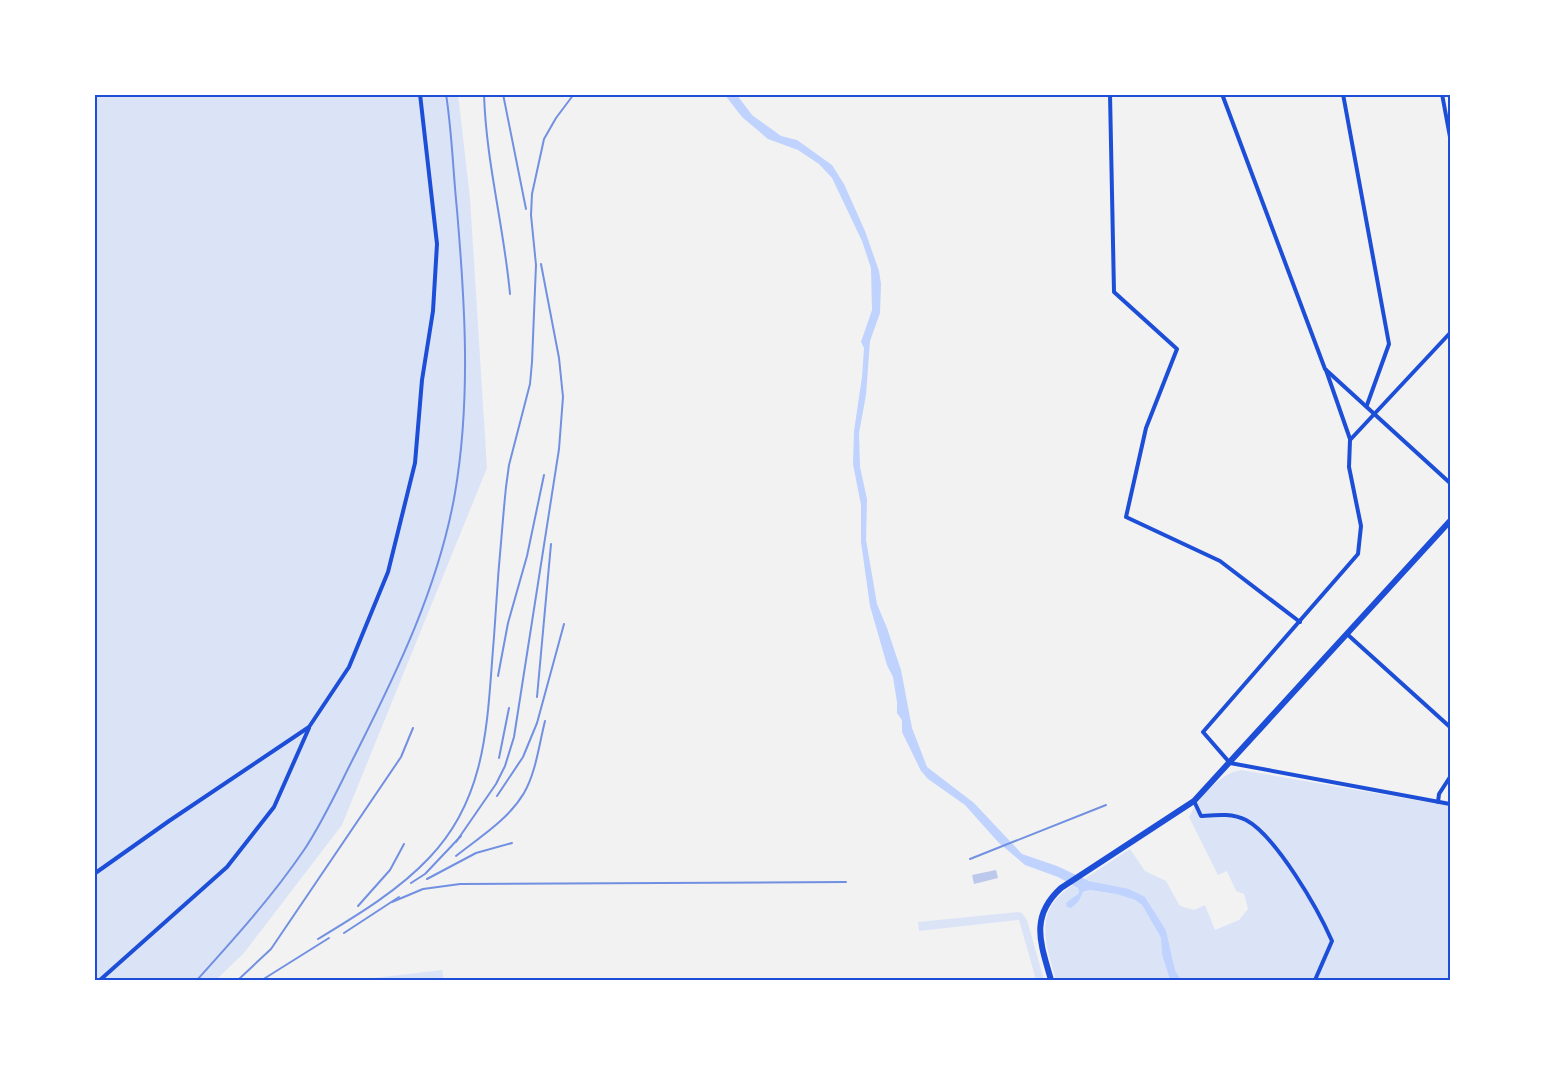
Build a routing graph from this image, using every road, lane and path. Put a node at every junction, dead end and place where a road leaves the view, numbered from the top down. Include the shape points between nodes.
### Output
1 (420, 94) edge
2 (1110, 94) edge
3 (1222, 94) edge
4 (1343, 94) edge
5 (1442, 94) edge
6 (1450, 137) edge
7 (1450, 333) edge
8 (1325, 369) junction
9 (1366, 405) junction
10 (1376, 414) junction
11 (1350, 440) junction
12 (1450, 483) edge
13 (1450, 521) edge
14 (1300, 622) junction
15 (1347, 634) junction
16 (309, 727) junction
17 (1450, 728) edge
18 (1230, 763) junction
19 (1450, 777) edge
20 (1194, 801) junction
21 (1438, 802) junction
22 (1450, 804) edge
23 (94, 874) edge
24 (100, 981) edge
25 (1051, 981) edge
26 (1316, 981) edge

1 - 16 street via 437,243 415,463 388,573 349,667
2 - 14 street via 1114,292 1178,349 1146,428 1126,517 1221,561
3 - 8 street
4 - 9 street via 1389,344
5 - 6 street
7 - 10 street
8 - 9 street
8 - 11 street
9 - 10 street
10 - 11 street
10 - 12 street
11 - 14 street via 1349,467 1360,526 1358,554
13 - 15 main road
14 - 18 street via 1203,732
15 - 17 street
15 - 18 main road
16 - 23 street
16 - 24 street via 274,807 226,867
18 - 20 main road
18 - 21 street
19 - 21 street
20 - 25 main road via 1060,888 1044,908 1039,927
20 - 26 street via 1201,816 1224,814 1246,820 1273,843 1332,940
21 - 22 street

